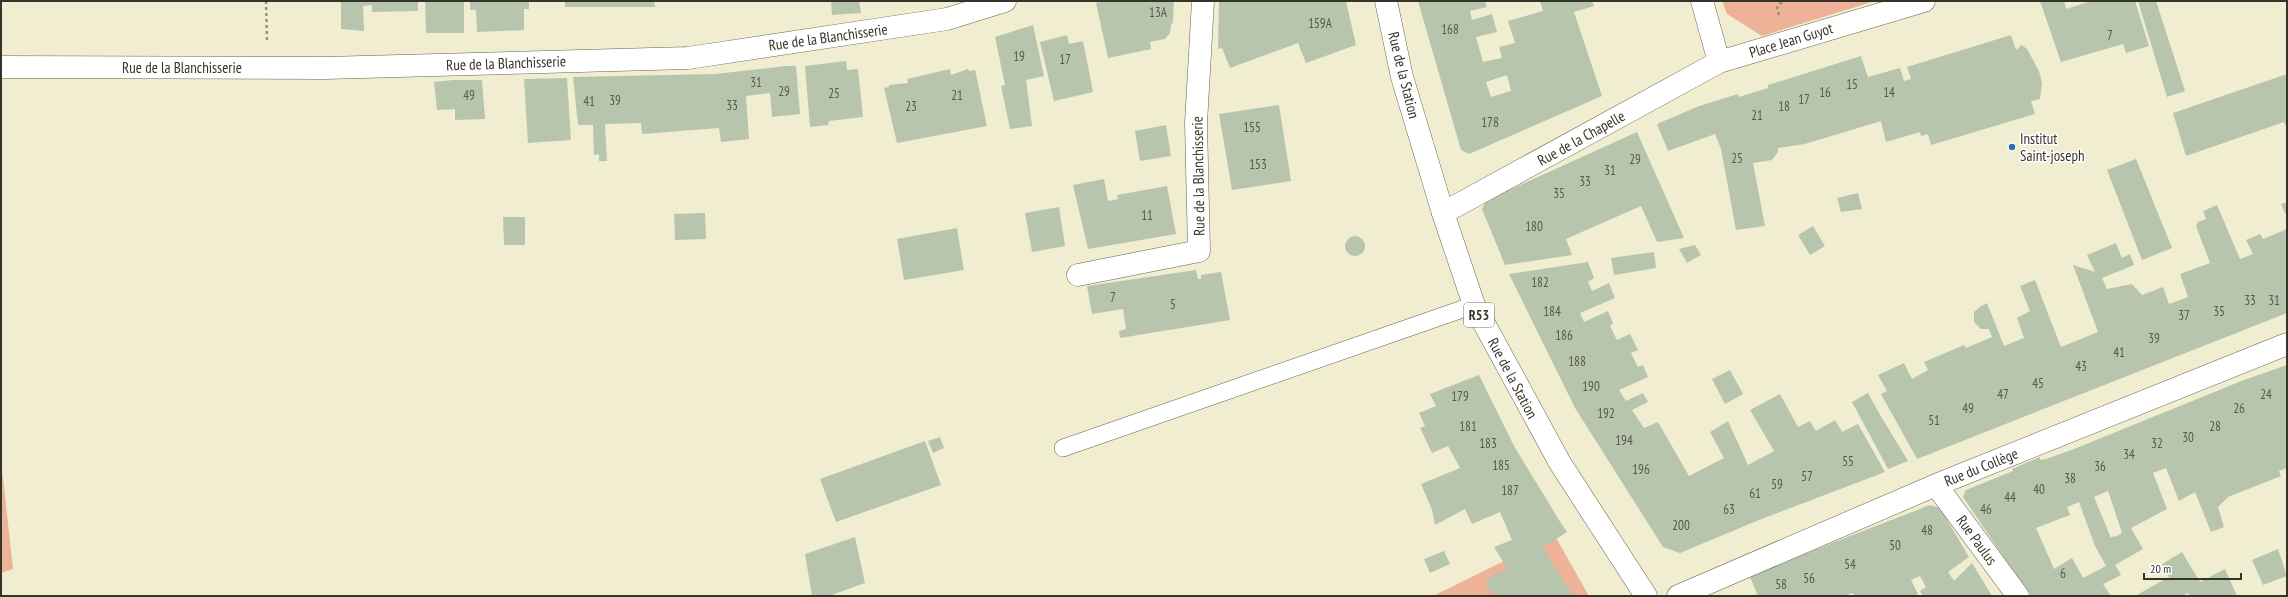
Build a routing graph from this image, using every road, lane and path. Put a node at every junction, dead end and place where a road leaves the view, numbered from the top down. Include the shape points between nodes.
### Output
1 (266, 1) edge
2 (1005, 1) edge
3 (1203, 1) edge
4 (1386, 1) edge
5 (1702, 1) edge
6 (1924, 1) edge
7 (1719, 62) junction
8 (1, 67) edge
9 (266, 68) junction
10 (1443, 213) junction
11 (1078, 275) dead end
12 (1474, 305) junction
13 (2287, 344) edge
14 (1063, 448) dead end
15 (1936, 485) junction
16 (1646, 596) edge
17 (1678, 596) edge
18 (2018, 596) edge

1 - 9 path
2 - 9 street, Rue de la Blanchisserie via 947,19 688,58
3 - 11 street, Rue de la Blanchisserie via 1196,123 1199,251
4 - 10 street, Rue de la Station / R53 via 1402,77
5 - 7 street
6 - 7 street, Place Jean Guyot
7 - 10 street, Rue de la Chapelle
8 - 9 street, Rue de la Blanchisserie
10 - 12 street, Rue de la Station / R53
12 - 14 lane
12 - 16 street, Rue de la Station / R53 via 1560,463
13 - 15 street, Rue du Collège
15 - 17 street, Rue du Collège
15 - 18 street, Rue Paulus

